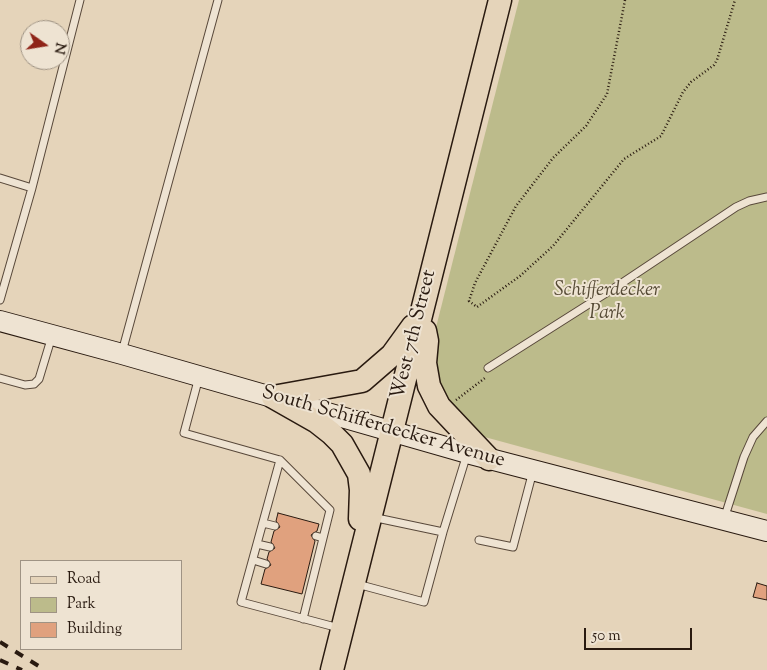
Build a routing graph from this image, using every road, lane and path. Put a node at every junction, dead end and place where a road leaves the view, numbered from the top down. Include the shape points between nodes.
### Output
1 (80, 0) edge
2 (218, 0) edge
3 (500, 0) edge
4 (625, 0) edge
5 (735, 0) edge
6 (0, 178) edge
7 (32, 188) junction
8 (767, 197) edge
9 (0, 300) edge
10 (420, 315) junction
11 (0, 321) edge
12 (53, 335) junction
13 (122, 354) junction
14 (488, 368) joint
15 (199, 376) junction
16 (0, 378) edge
17 (273, 397) junction
18 (452, 402) dead end
19 (767, 421) edge
20 (391, 432) junction
21 (467, 454) junction
22 (489, 459) junction
23 (280, 460) junction
24 (533, 470) junction
25 (370, 517) junction
26 (724, 519) junction
27 (263, 523) junction
28 (275, 526) dead end
29 (767, 531) edge
30 (443, 532) junction
31 (479, 540) dead end
32 (257, 544) junction
33 (363, 544) junction
34 (270, 547) dead end
35 (253, 560) junction
36 (266, 564) dead end
37 (353, 584) junction
38 (303, 619) junction
39 (342, 629) junction
40 (332, 670) edge

1 - 7 lane
2 - 13 lane
3 - 10 main road, West 7th Street
4 - 5 path via 607,94 586,126 553,158 516,206 475,283 469,300 477,307 520,276 546,252 624,159 661,136 683,92 714,65
6 - 7 lane
7 - 9 lane
8 - 14 lane via 736,207
10 - 17 main road via 392,355 362,381
10 - 20 main road, West 7th Street
10 - 22 main road via 427,341 428,386 439,406
11 - 12 main road, South Schifferdecker Avenue
12 - 13 main road, South Schifferdecker Avenue
12 - 16 lane via 39,379 34,384 25,385
13 - 15 main road, South Schifferdecker Avenue
14 - 18 path via 487,377
15 - 17 main road, South Schifferdecker Avenue
15 - 23 lane via 184,433
17 - 20 main road, South Schifferdecker Avenue
17 - 33 main road via 331,433 353,461 361,490 359,527
19 - 26 lane via 753,437 744,457
20 - 21 main road, South Schifferdecker Avenue
20 - 25 main road, West 7th Street
21 - 22 main road, South Schifferdecker Avenue
21 - 30 lane
22 - 24 main road, South Schifferdecker Avenue
23 - 27 lane
23 - 38 lane via 330,510 319,537
24 - 26 main road, South Schifferdecker Avenue
24 - 31 lane via 513,547
25 - 30 lane
25 - 33 main road, West 7th Street
26 - 29 main road, South Schifferdecker Avenue
27 - 28 lane
27 - 32 lane
30 - 37 lane via 424,602
32 - 34 lane
32 - 35 lane
33 - 37 main road, West 7th Street
35 - 36 lane
35 - 38 lane via 241,602
37 - 39 main road, West 7th Street
38 - 39 lane
39 - 40 main road, West 7th Street

